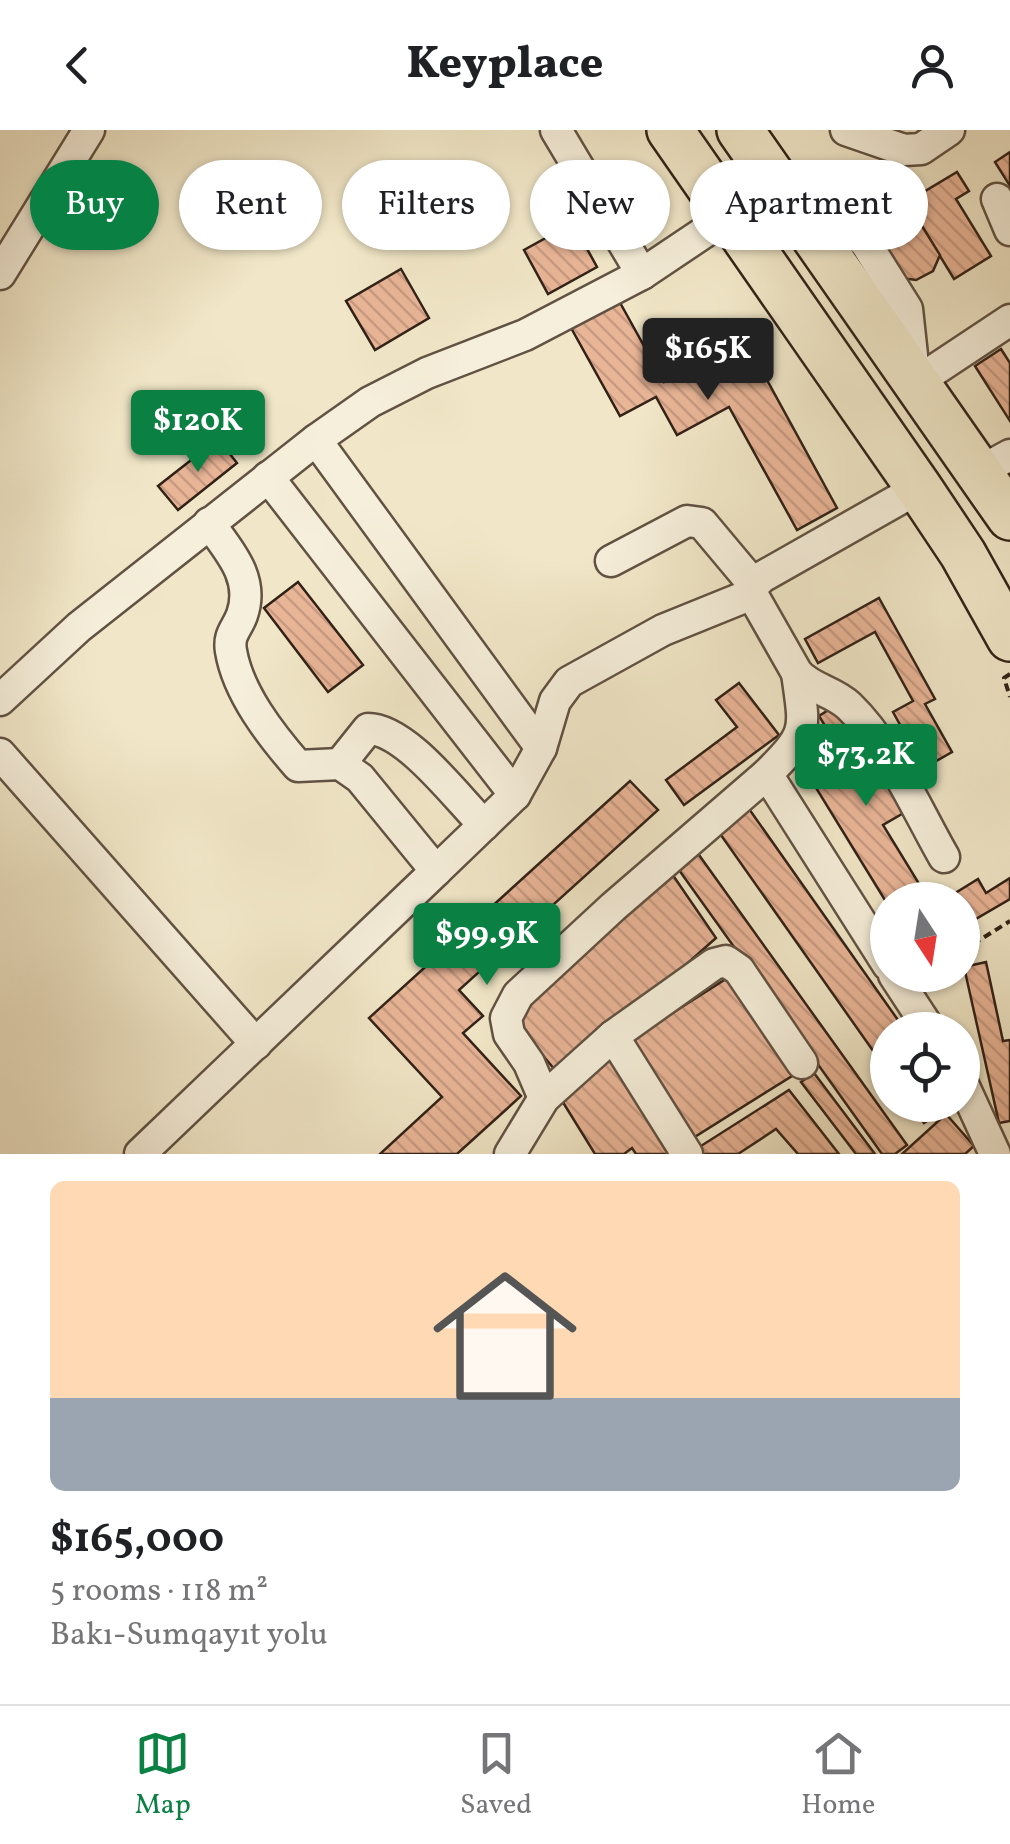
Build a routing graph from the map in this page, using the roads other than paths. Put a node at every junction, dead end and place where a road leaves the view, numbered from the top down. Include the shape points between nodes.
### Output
1 (90, 130) edge
2 (556, 130) edge
3 (670, 130) edge
4 (846, 130) edge
5 (949, 130) edge
6 (751, 134) edge
7 (691, 160) edge
8 (997, 199) dead end
9 (1010, 230) edge
10 (690, 242) edge
11 (754, 250) edge
12 (0, 274) edge
13 (642, 274) junction
14 (1010, 320) edge
15 (915, 383) junction
16 (316, 440) junction
17 (994, 464) edge
18 (268, 477) junction
19 (919, 488) junction
20 (1010, 517) edge
21 (208, 523) junction
22 (610, 561) dead end
23 (753, 590) junction
24 (1008, 663) edge
25 (796, 673) junction
26 (0, 700) edge
27 (541, 748) junction
28 (0, 754) edge
29 (340, 764) junction
30 (766, 774) junction
31 (515, 795) junction
32 (484, 825) junction
33 (944, 857) dead end
34 (436, 871) junction
35 (870, 937) edge
36 (613, 1036) junction
37 (256, 1044) junction
38 (802, 1063) dead end
39 (544, 1098) junction
40 (980, 1114) edge
41 (999, 1147) edge
42 (140, 1154) edge
43 (510, 1154) edge
44 (687, 1154) edge

1 - 12 lane
2 - 13 lane
3 - 7 highway
4 - 5 lane via 904,150 921,149
6 - 15 highway
8 - 9 lane
10 - 13 lane
11 - 19 highway
13 - 16 lane via 525,335 370,402
14 - 15 lane
15 - 17 highway
16 - 18 lane
16 - 27 lane
17 - 20 highway
18 - 21 lane
18 - 31 lane
19 - 23 lane via 762,577
19 - 24 highway via 962,554
21 - 26 lane via 78,627
21 - 29 lane via 246,588 244,610 230,633 246,692 298,766
22 - 23 lane via 687,522 702,523
23 - 25 lane
23 - 27 lane via 569,682 555,701
25 - 30 lane via 803,733
25 - 33 lane via 849,706 876,739
27 - 31 lane
28 - 37 lane
29 - 32 lane via 368,729 381,729
29 - 34 lane via 360,778
30 - 35 lane
30 - 39 lane via 518,995 506,1018 509,1034
31 - 32 lane
32 - 34 lane
34 - 37 lane
36 - 38 lane via 726,961 739,970
36 - 39 lane
36 - 44 lane
37 - 42 lane
39 - 43 lane
40 - 41 lane

